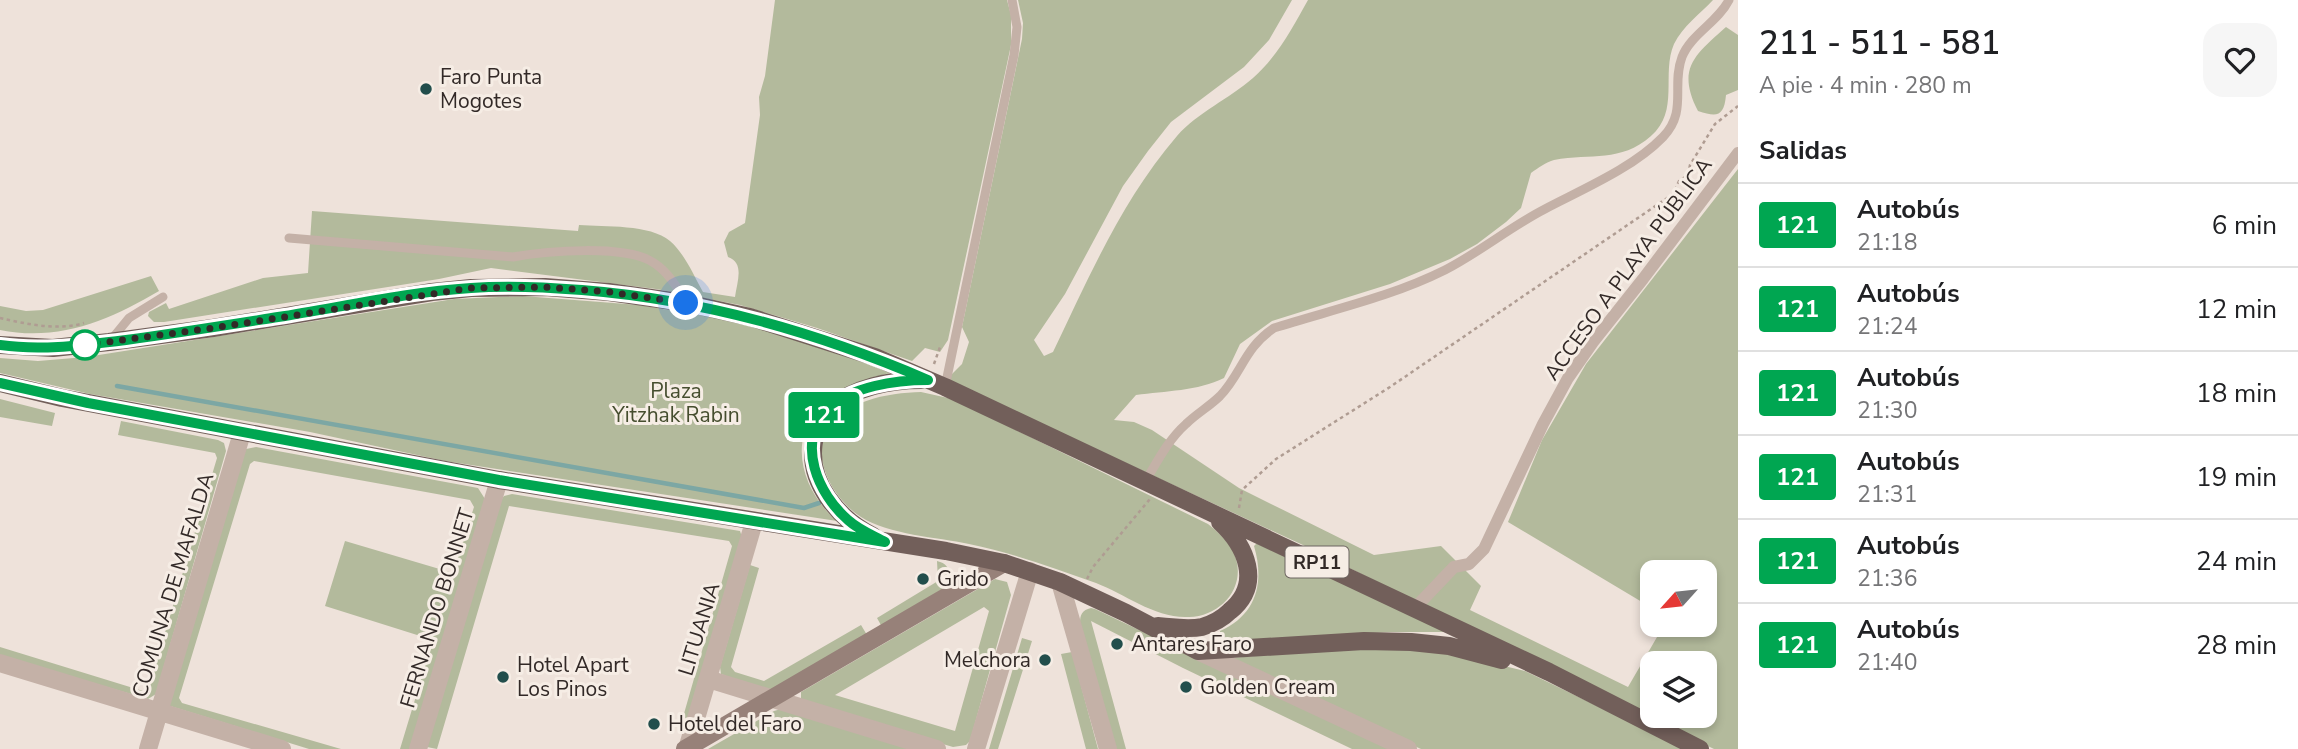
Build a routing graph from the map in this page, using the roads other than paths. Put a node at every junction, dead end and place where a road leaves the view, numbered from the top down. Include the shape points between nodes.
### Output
1 (1012, 0) edge
2 (1729, 0) edge
3 (1738, 153) edge
4 (289, 238) dead end
5 (163, 297) dead end
6 (686, 303) junction
7 (109, 342) junction
8 (0, 345) edge
9 (0, 383) edge
10 (937, 383) junction
11 (242, 433) junction
12 (499, 480) junction
13 (1152, 486) junction
14 (1210, 513) junction
15 (754, 522) junction
16 (885, 542) junction
17 (1004, 563) junction
18 (1030, 571) junction
19 (1060, 582) junction
20 (1413, 610) junction
21 (1151, 625) junction
22 (1198, 651) junction
23 (0, 663) edge
24 (1549, 672) junction
25 (708, 679) junction
26 (771, 699) junction
27 (159, 713) junction
28 (148, 749) edge
29 (282, 749) edge
30 (418, 749) edge
31 (687, 749) edge
32 (937, 749) edge
33 (976, 749) edge
34 (1108, 749) edge
35 (1408, 749) edge
36 (1700, 749) edge

1 - 10 lane via 1017,27 1014,55
2 - 13 lane via 1683,55 1678,71 1678,109 1674,124 1663,137 1644,153 1443,270 1390,292 1273,328 1259,338 1219,397 1167,445
3 - 20 street, ACCESO A PLAYA PÚBLICA via 1568,378 1483,549 1469,564 1454,566
4 - 6 lane via 513,257 592,250 640,257 665,271
5 - 7 lane via 129,318
6 - 7 main road, RP11 via 545,287 471,288
6 - 10 main road, RP11 via 785,327
7 - 8 main road, RP11 via 53,348
9 - 11 main road
10 - 13 main road, RP11
10 - 16 main road via 883,383 840,401 828,410 815,434 815,472 827,498 857,527
11 - 12 main road
11 - 27 street, COMUNA DE MAFALDA
12 - 15 main road
12 - 30 street, FERNANDO BONNET
13 - 14 main road, RP11
14 - 20 main road, RP11
14 - 21 main road via 1230,531 1244,554 1249,581 1245,594 1228,614 1203,627
15 - 16 main road
15 - 25 street, LITUANIA
16 - 17 main road
17 - 18 main road
17 - 26 main road
18 - 19 main road
18 - 33 street
19 - 21 main road
19 - 34 street
20 - 24 main road, RP11
21 - 22 main road
22 - 24 main road, RP11 via 1410,642 1449,646
22 - 35 street
23 - 27 street
24 - 36 main road, RP11
25 - 26 street
25 - 31 street, LITUANIA
26 - 31 main road
26 - 32 street
27 - 28 street, COMUNA DE MAFALDA
27 - 29 street

